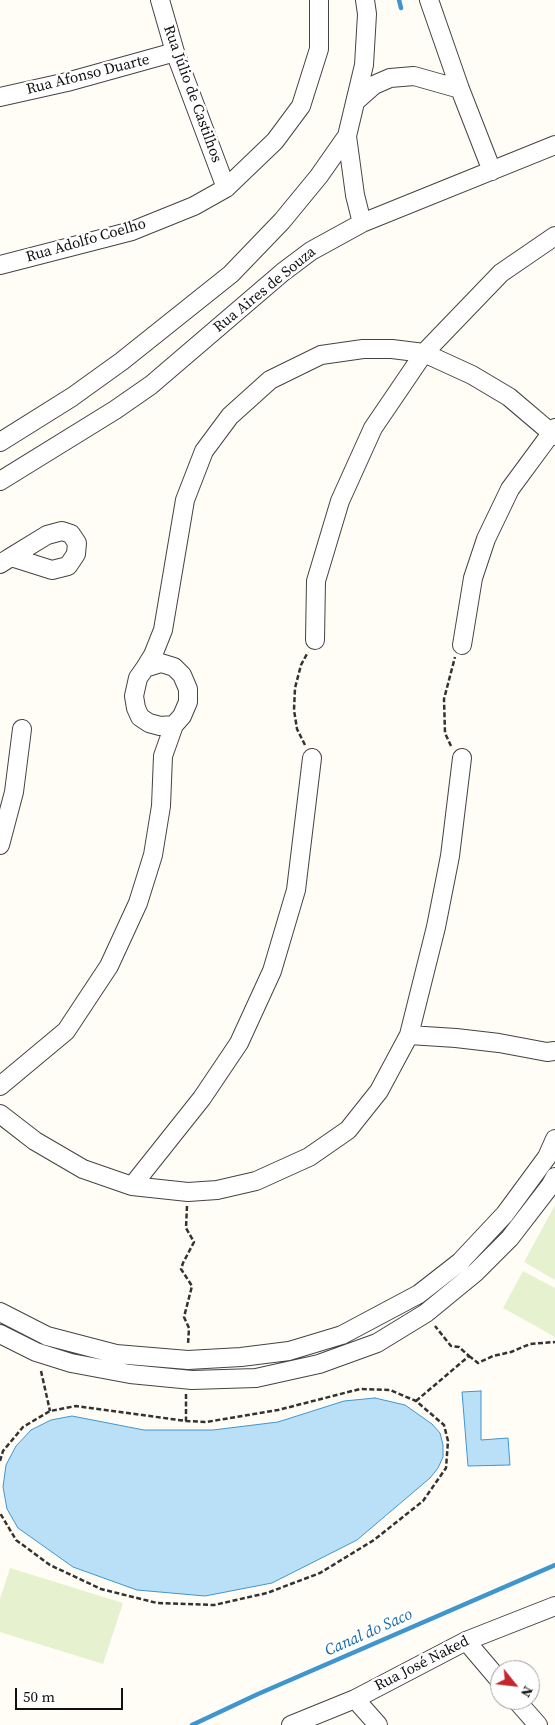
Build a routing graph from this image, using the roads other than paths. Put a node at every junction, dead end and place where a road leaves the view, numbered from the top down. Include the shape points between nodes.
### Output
1 (160, 0) edge
2 (319, 0) edge
3 (365, 0) edge
4 (429, 0) edge
5 (175, 52) junction
6 (460, 89) junction
7 (0, 97) edge
8 (356, 100) junction
9 (347, 136) junction
10 (555, 146) edge
11 (492, 172) junction
12 (226, 188) junction
13 (362, 223) junction
14 (555, 236) edge
15 (0, 265) edge
16 (424, 353) junction
17 (554, 432) edge
18 (0, 442) edge
19 (0, 481) edge
20 (163, 630) junction
21 (315, 640) road end
22 (462, 645) road end
23 (174, 666) junction
24 (144, 668) junction
25 (149, 723) junction
26 (174, 725) junction
27 (22, 729) dead end
28 (163, 756) junction
29 (312, 758) road end
30 (462, 758) road end
31 (0, 845) edge
32 (410, 1035) junction
33 (552, 1053) edge
34 (0, 1086) edge
35 (0, 1114) edge
36 (555, 1138) edge
37 (555, 1178) edge
38 (132, 1186) junction
39 (0, 1312) edge
40 (0, 1334) edge
41 (555, 1606) edge
42 (466, 1641) junction
43 (490, 1669) edge
44 (355, 1699) junction
45 (525, 1710) edge
46 (291, 1725) edge
47 (378, 1725) edge
48 (538, 1725) edge

1 - 5 street, Rua Júlio de Castilhos
2 - 12 street, Rua Adolfo Coelho via 319,49 300,106 275,141
3 - 8 street via 364,65
4 - 6 street
5 - 7 street, Rua Afonso Duarte
5 - 12 street, Rua Júlio de Castilhos
6 - 8 street via 414,76 390,78 374,85
6 - 11 street
8 - 9 street
9 - 13 street
9 - 18 street via 282,221 231,274 108,371
10 - 11 street, Rua Aires de Souza
11 - 13 street, Rua Aires de Souza
12 - 15 street, Rua Adolfo Coelho via 194,206 132,231
13 - 19 street, Rua Aires de Souza via 311,251 283,272 152,385
14 - 16 street via 501,273
16 - 17 street via 472,375 509,397
16 - 20 street via 363,349 321,355 270,380 230,416 204,451 185,500
16 - 21 street via 373,428 340,501 316,580
17 - 22 street via 510,489 486,539 473,578
20 - 23 street via 166,650
20 - 24 street
23 - 24 street via 161,663
23 - 26 street via 188,689 188,702
24 - 25 street via 134,696 140,717
25 - 26 street
25 - 28 street
26 - 28 street
27 - 31 street via 14,792
28 - 34 street via 161,806 152,855 138,903 108,966 66,1031
29 - 38 street via 296,890 272,971 239,1042 202,1098
30 - 32 street via 450,856
32 - 33 street via 499,1043
32 - 38 street via 379,1091 348,1130 309,1157 256,1181 217,1190 188,1192
35 - 38 street via 35,1141 83,1169
36 - 39 street via 547,1157 505,1214 460,1262 419,1294 342,1335 289,1351 188,1360 116,1354 47,1336
37 - 40 street via 510,1238 476,1272 426,1313 377,1343 319,1364 256,1378 186,1380 130,1374 71,1362 36,1352
41 - 42 street, Rua José Naked
42 - 43 street
42 - 44 street, Rua José Naked
44 - 46 street, Rua José Naked
44 - 47 street
45 - 48 street

